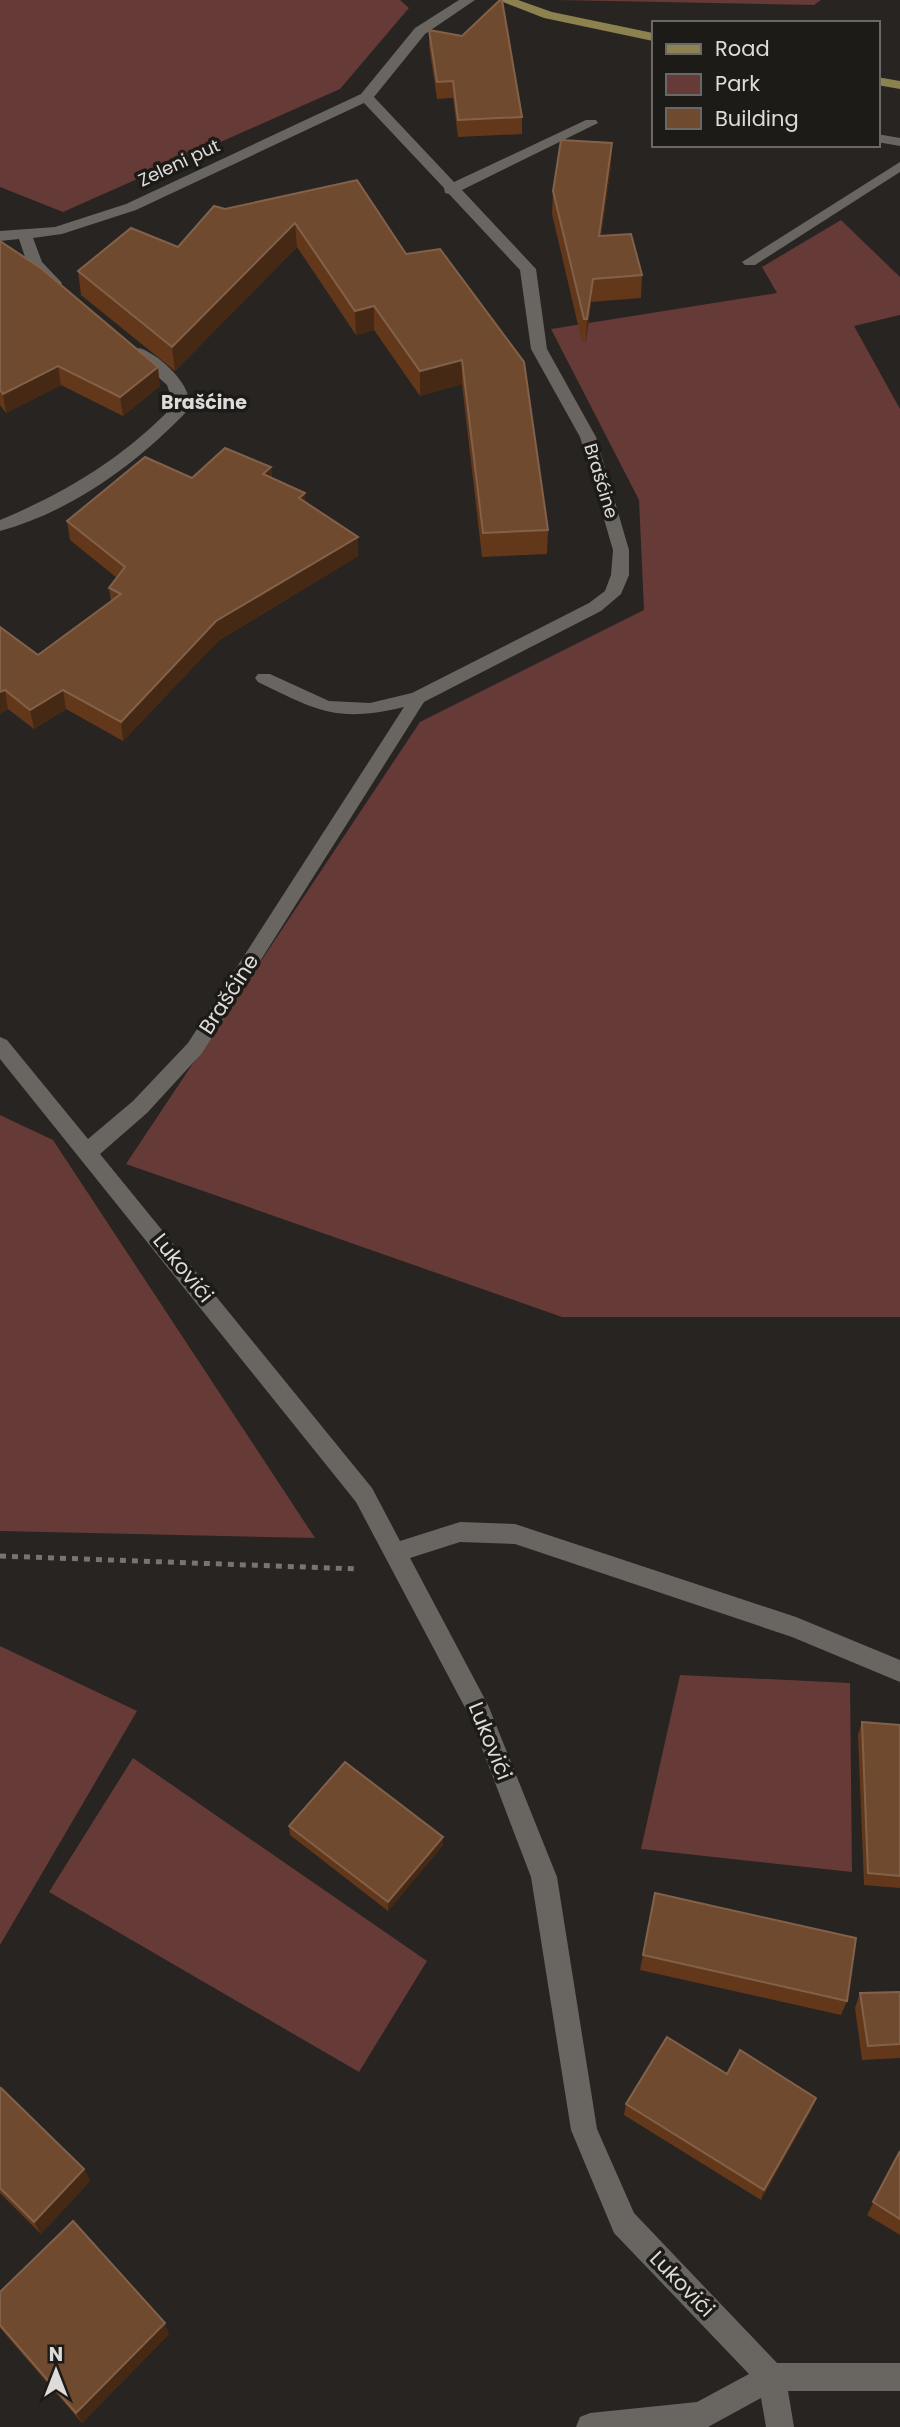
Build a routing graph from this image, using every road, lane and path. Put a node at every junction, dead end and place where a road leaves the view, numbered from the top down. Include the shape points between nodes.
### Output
1 (468, 0) edge
2 (505, 0) edge
3 (652, 37) edge
4 (879, 81) edge
5 (900, 85) edge
6 (366, 97) junction
7 (591, 123) dead end
8 (879, 138) edge
9 (900, 142) edge
10 (900, 166) edge
11 (450, 190) junction
12 (0, 236) edge
13 (25, 236) junction
14 (750, 262) dead end
15 (71, 296) edge
16 (123, 341) edge
17 (0, 526) edge
18 (264, 678) dead end
19 (417, 698) junction
20 (0, 1045) edge
21 (89, 1151) junction
22 (0, 1556) edge
23 (402, 1561) junction
24 (900, 1671) edge
25 (771, 2377) junction
26 (900, 2377) edge
27 (590, 2427) edge
28 (780, 2427) edge

1 - 6 street via 420,31
2 - 3 main road via 549,15
4 - 5 main road
6 - 11 street, Brašćine
6 - 13 street, Zeleni put via 131,207 86,223
7 - 11 street
8 - 9 street
10 - 14 street
11 - 19 street, Brašćine via 528,269 539,349 588,437 621,550 620,575 612,594 594,607
12 - 13 street, Zeleni put
13 - 15 street via 34,263
16 - 17 street via 170,379 182,394 183,406 168,423 59,503
18 - 19 street, Brašćine via 327,707 370,709
19 - 21 street, Brašćine via 195,1048
20 - 21 street
21 - 23 street, Lukovići via 364,1495
22 - 23 path
23 - 24 street via 460,1532 515,1534 796,1628
23 - 25 street, Lukovići via 480,1713 544,1877 584,2130 624,2223
25 - 26 street
25 - 27 street via 700,2416
25 - 28 street

